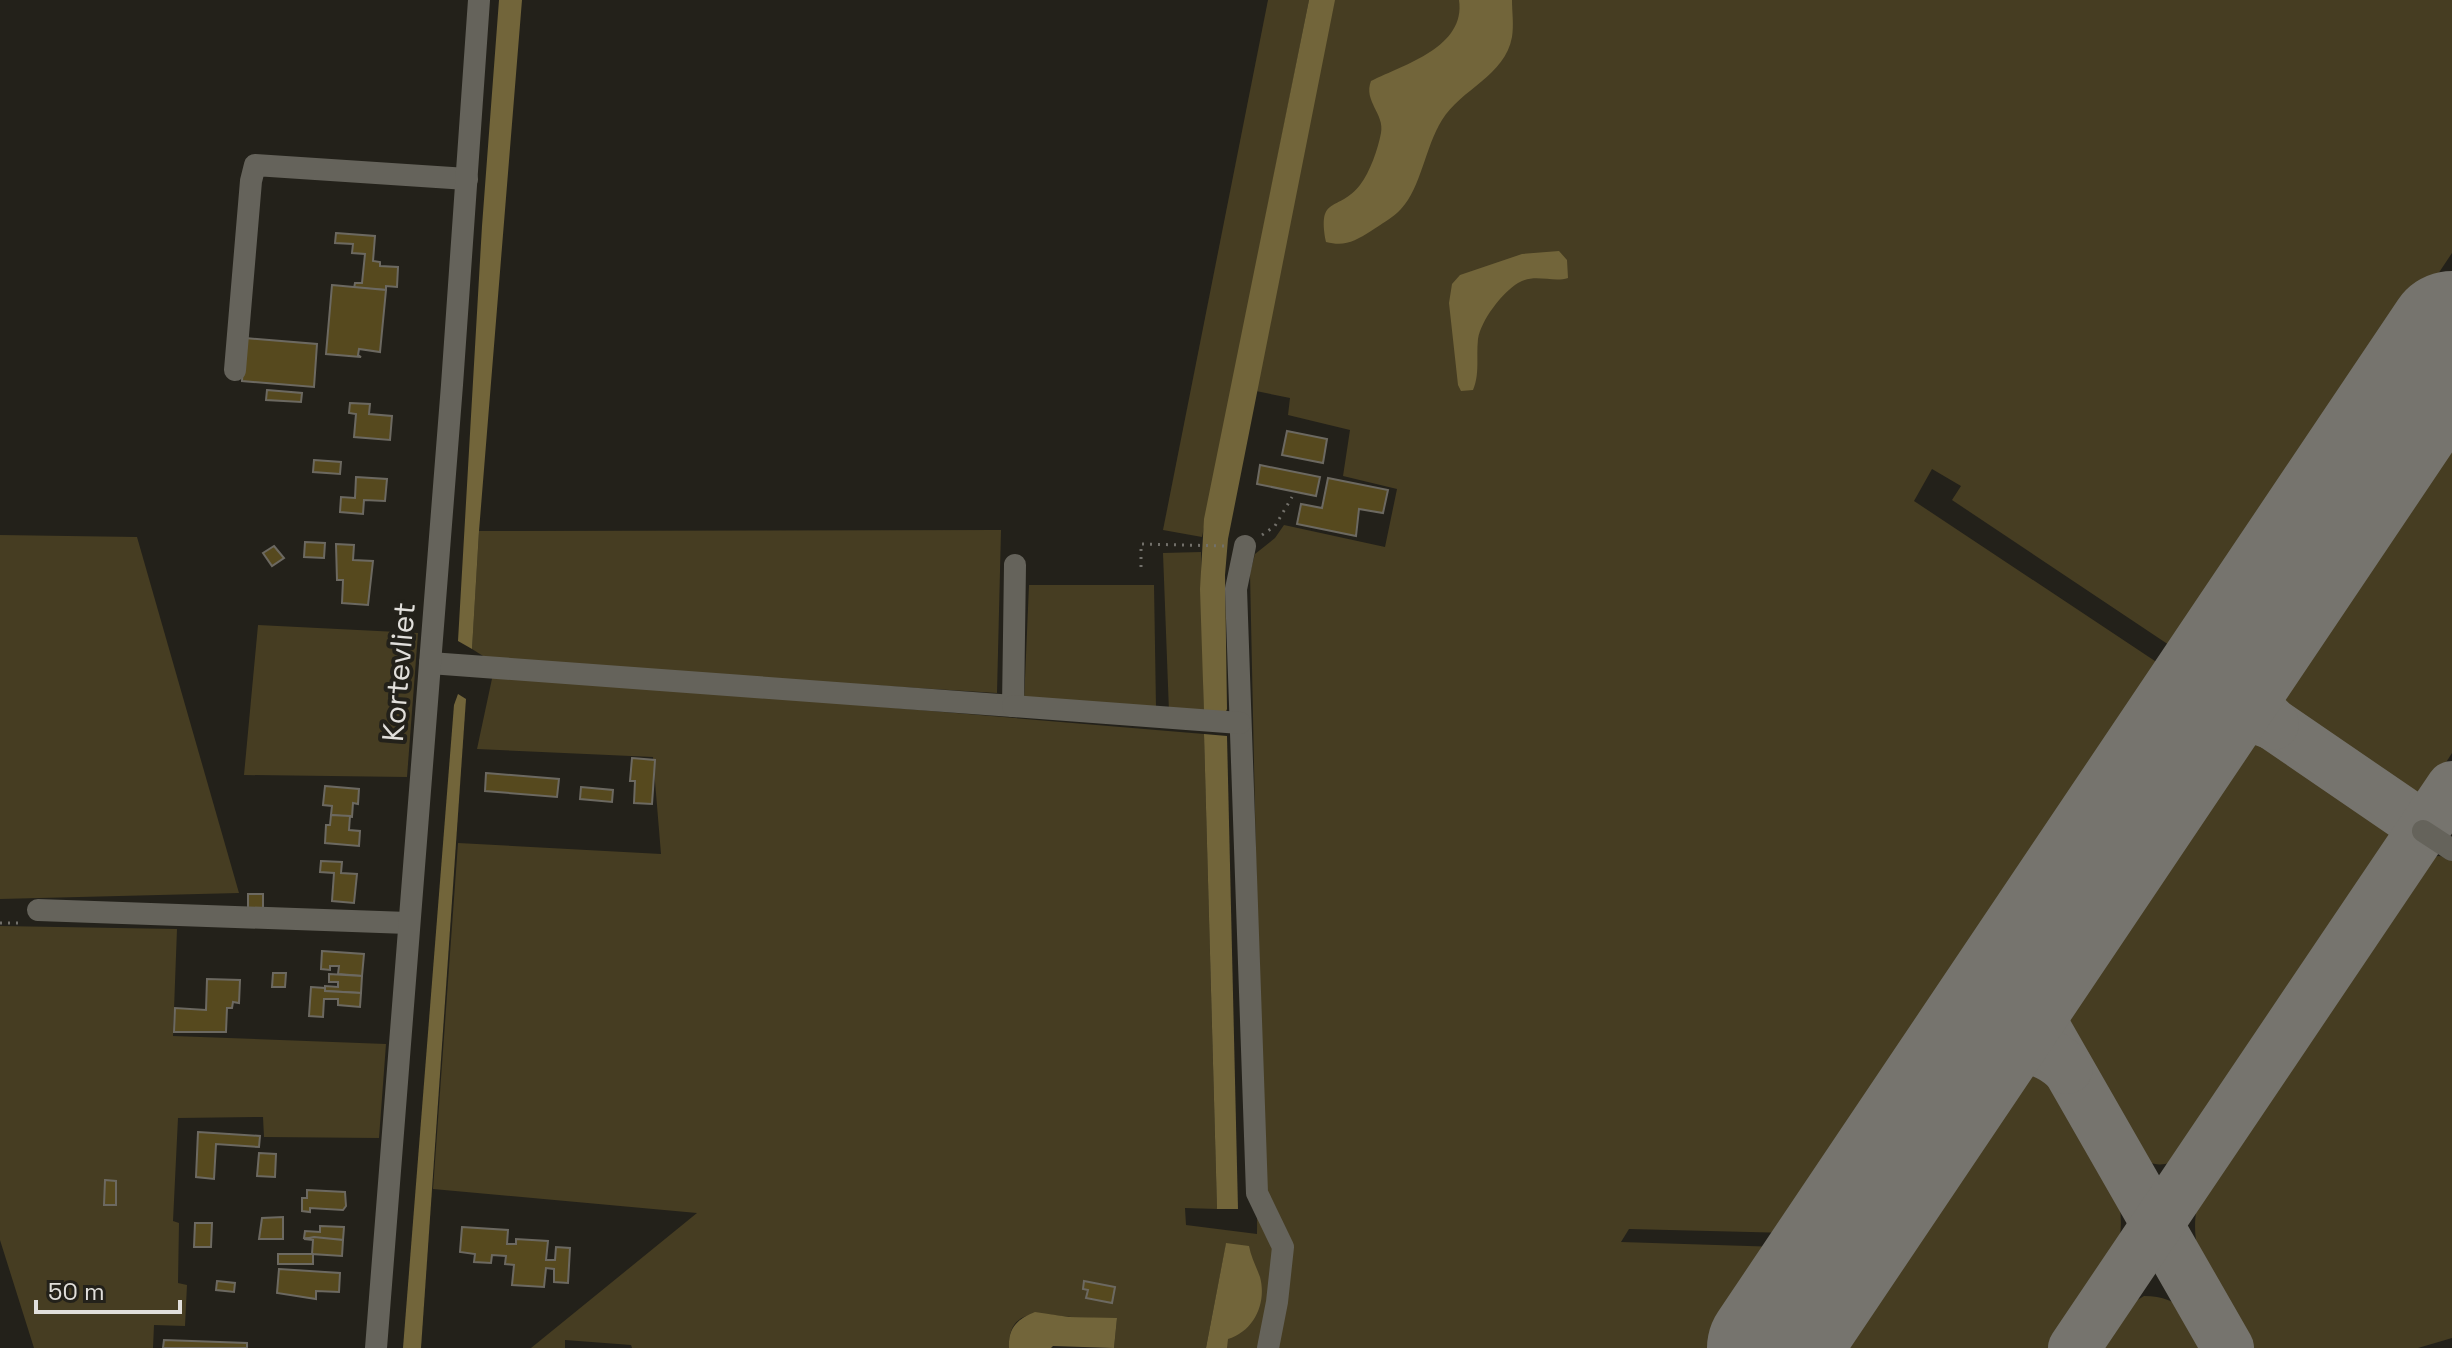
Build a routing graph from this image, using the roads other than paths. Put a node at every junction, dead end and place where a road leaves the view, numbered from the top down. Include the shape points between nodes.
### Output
1 (479, 0) edge
2 (467, 179) junction
3 (235, 370) dead end
4 (1245, 546) road end
5 (1015, 565) dead end
6 (430, 663) junction
7 (1013, 706) junction
8 (1240, 723) junction
9 (2423, 831) dead end
10 (2452, 850) edge
11 (38, 910) dead end
12 (408, 923) junction
13 (376, 1348) edge
14 (1268, 1348) edge

1 - 2 street, Kortevliet
2 - 3 street via 255,165
2 - 6 street, Kortevliet
4 - 8 street via 1236,589
5 - 7 street
6 - 7 street
6 - 12 street, Kortevliet
7 - 8 street
8 - 14 street via 1257,1193 1283,1247
9 - 10 street
11 - 12 street
12 - 13 street, Kortevliet

